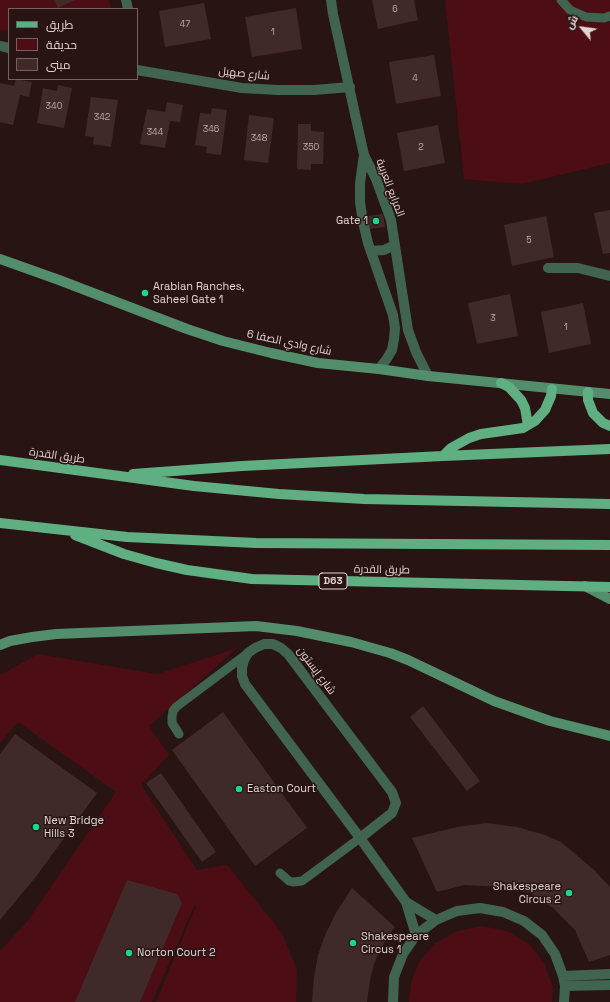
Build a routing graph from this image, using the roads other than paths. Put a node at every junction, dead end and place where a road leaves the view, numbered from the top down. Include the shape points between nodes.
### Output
1 (332, 0) edge
2 (561, 0) edge
3 (610, 16) edge
4 (138, 69) edge
5 (350, 87) junction
6 (364, 155) junction
7 (376, 179) junction
8 (360, 183) junction
9 (396, 245) junction
10 (371, 251) junction
11 (0, 259) edge
12 (548, 268) dead end
13 (610, 276) edge
14 (379, 369) junction
15 (428, 376) junction
16 (501, 382) junction
17 (552, 389) junction
18 (588, 392) junction
19 (610, 394) edge
20 (528, 425) junction
21 (610, 426) edge
22 (610, 449) edge
23 (443, 456) junction
24 (0, 460) edge
25 (110, 475) junction
26 (610, 504) edge
27 (0, 523) edge
28 (64, 531) junction
29 (610, 545) edge
30 (585, 586) junction
31 (610, 587) edge
32 (610, 599) edge
33 (0, 645) edge
34 (248, 653) junction
35 (179, 734) dead end
36 (610, 736) edge
37 (360, 838) junction
38 (280, 874) dead end
39 (406, 902) junction
40 (436, 920) junction
41 (416, 935) junction
42 (610, 974) edge
43 (564, 981) junction
44 (610, 985) edge
45 (393, 1002) edge
46 (564, 1002) edge

1 - 5 street
2 - 3 lane via 570,10 586,17
4 - 5 street, شارع صهيل via 242,88 300,90
5 - 6 street
6 - 7 street, المرابع العربية
6 - 8 street, المرابع العربية
7 - 8 street via 367,179
7 - 9 street, المرابع العربية
8 - 10 street, المرابع العربية via 363,222
9 - 10 street via 384,250
9 - 15 street, المرابع العربية via 408,330
10 - 14 street, المرابع العربية via 395,328 392,350
11 - 14 street, شارع وادي الصفا 6 via 223,341 318,363
12 - 13 street via 578,268
14 - 15 street, شارع وادي الصفا 6
15 - 16 street, شارع وادي الصفا 6
16 - 17 street, شارع وادي الصفا 6
16 - 20 main road via 521,400
17 - 18 street, شارع وادي الصفا 6
17 - 20 main road via 549,404 535,421
18 - 19 street, شارع وادي الصفا 6
18 - 21 main road via 593,413 603,424
20 - 23 main road via 469,438
22 - 23 main road, طريق القدرة
23 - 25 main road, طريق القدرة
24 - 25 main road, طريق القدرة
25 - 26 main road, طريق القدرة via 210,488 364,499
27 - 28 main road, طريق القدرة / D63
28 - 29 main road, طريق القدرة / D63 via 143,538 256,543
28 - 30 main road, طريق القدرة / D63 via 124,554 187,570 252,579
30 - 31 main road, طريق القدرة / D63
30 - 32 street
33 - 36 street via 25,638 56,634 240,626 297,631 390,652 501,704 550,721
34 - 35 lane via 176,707 172,723
34 - 37 street via 242,668 245,684
34 - 37 street, شارع إيستون via 264,644 273,644 288,654 392,792 396,803 392,813
37 - 38 lane via 302,882 289,881
37 - 39 street
39 - 40 street
39 - 41 street
40 - 41 street
40 - 43 street via 457,911 480,908 503,912 524,921 542,935 555,954
41 - 45 street via 402,954 394,976
42 - 43 street
43 - 44 street
43 - 46 street

